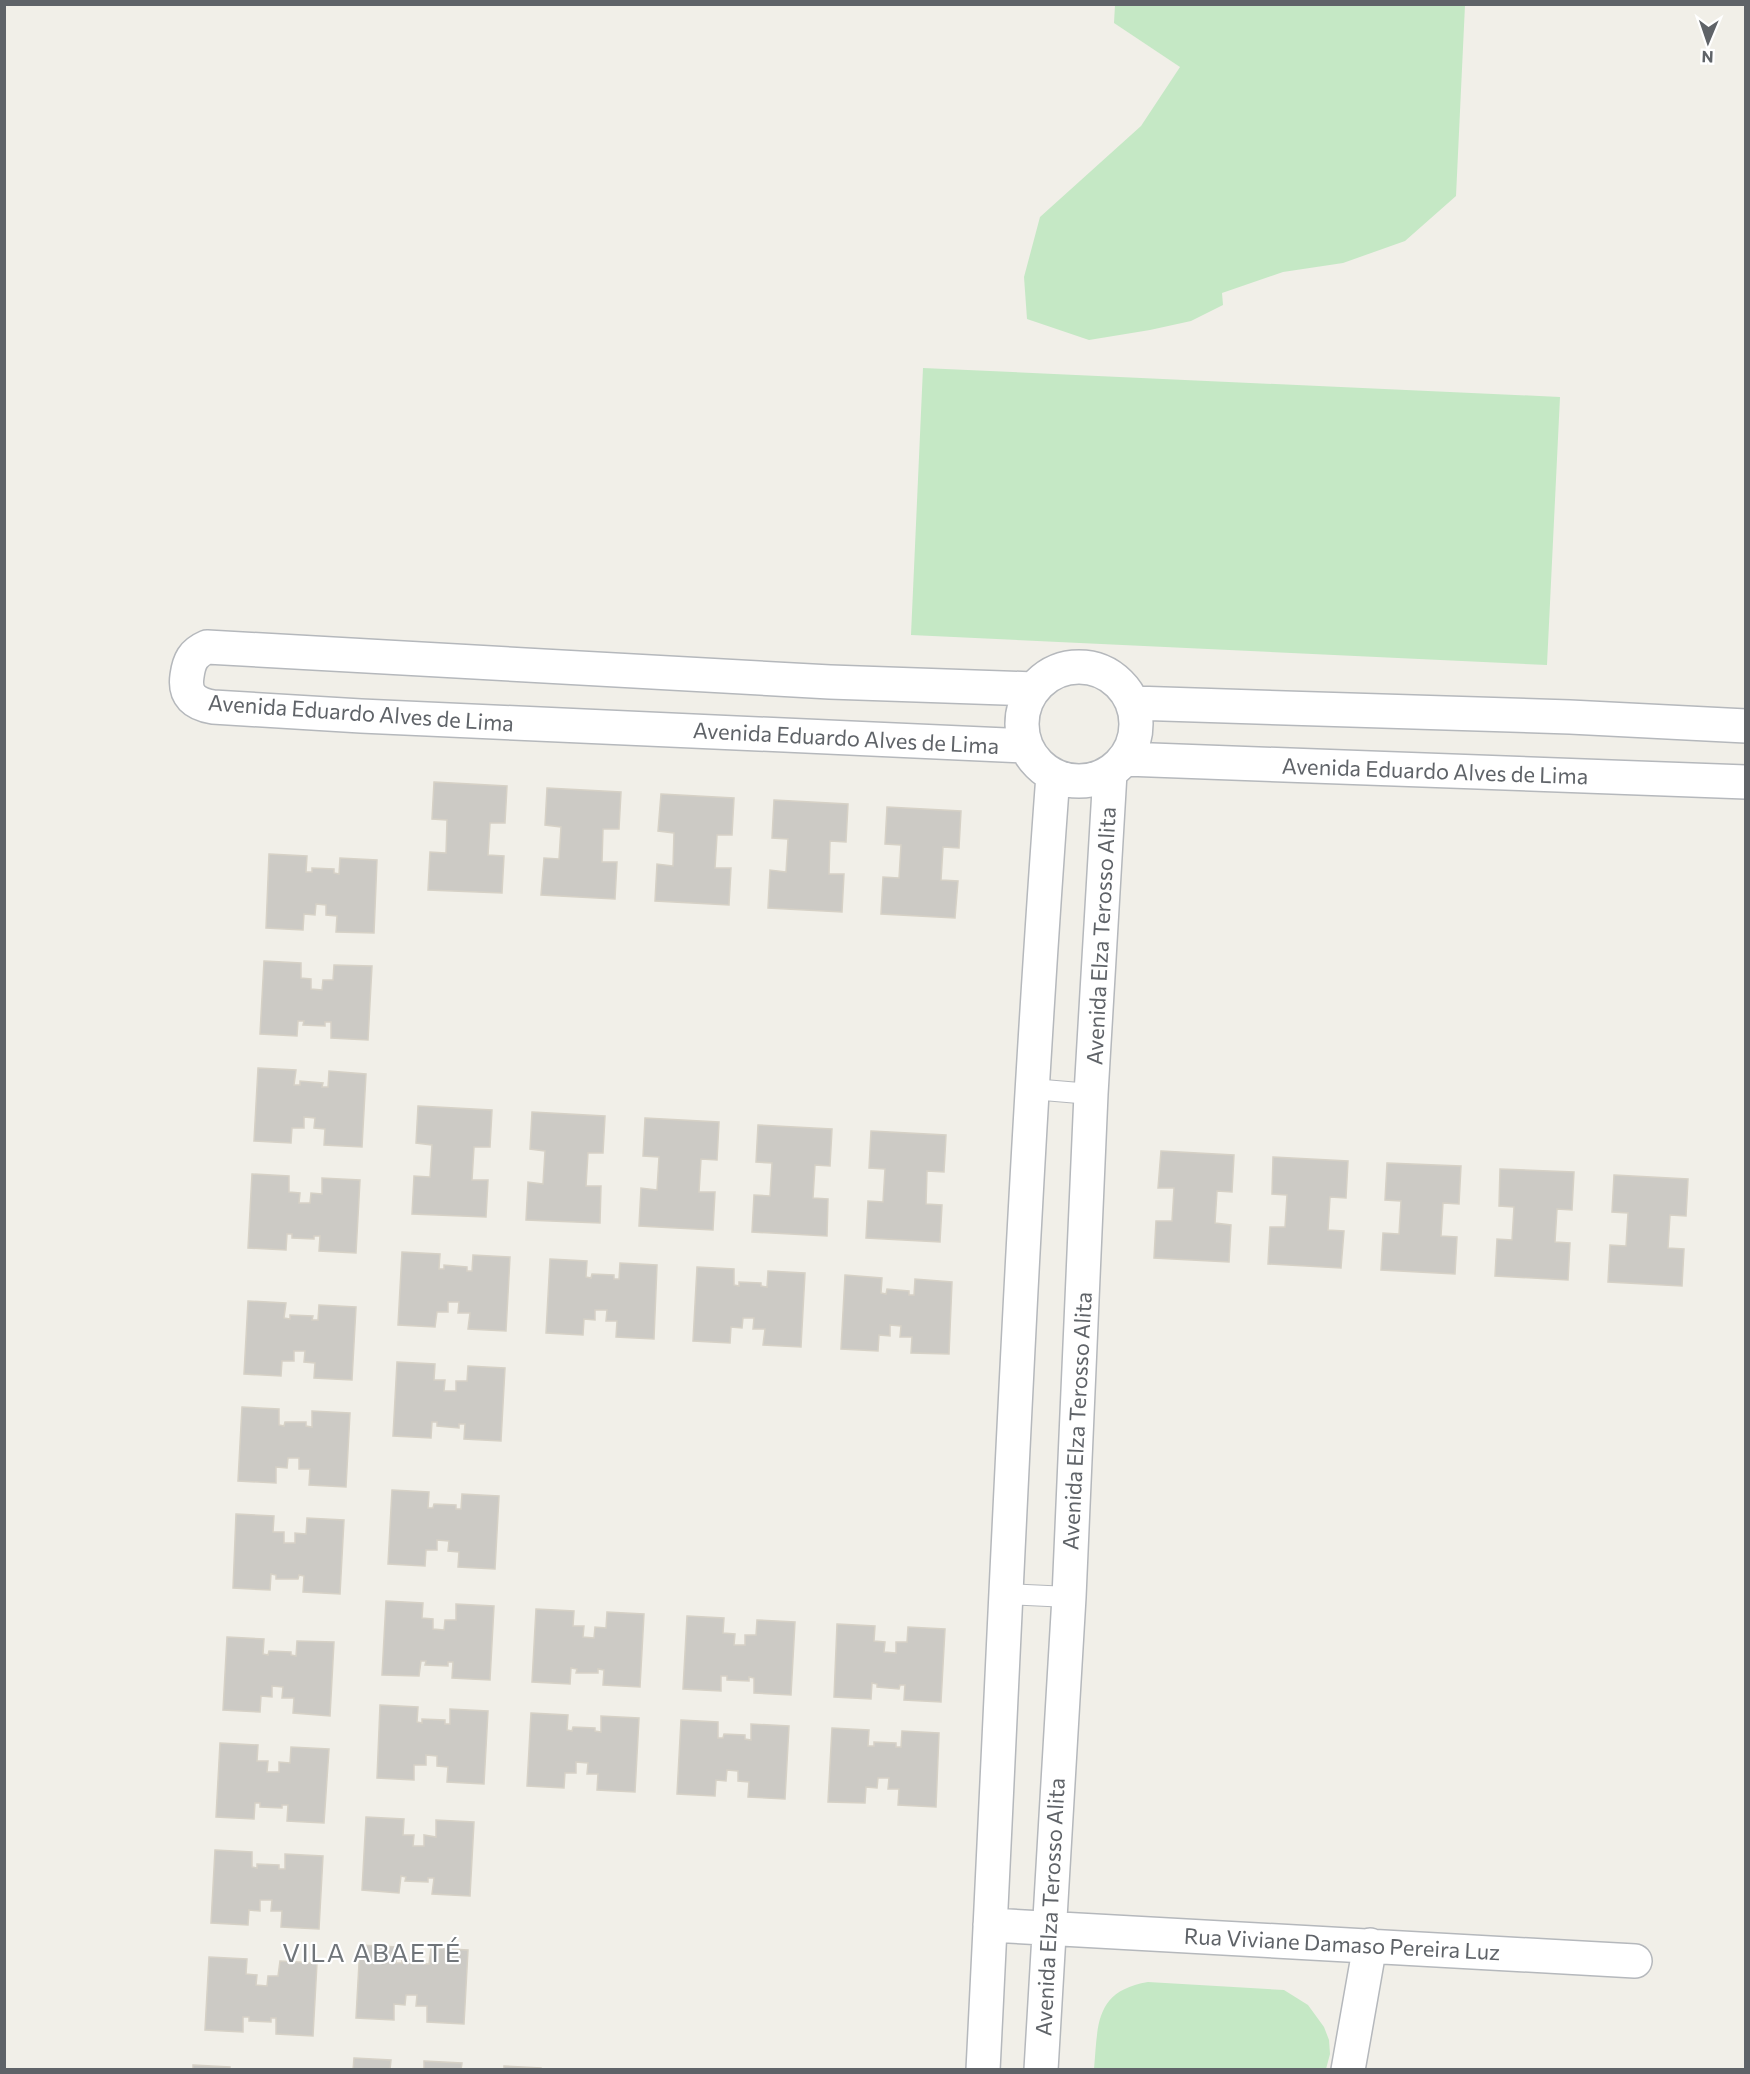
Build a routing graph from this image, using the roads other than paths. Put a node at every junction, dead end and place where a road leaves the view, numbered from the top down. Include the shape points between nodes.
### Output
1 (1034, 689) junction
2 (1132, 703) junction
3 (1746, 726) edge
4 (1026, 746) junction
5 (1118, 766) junction
6 (1053, 775) junction
7 (1746, 782) edge
8 (1032, 1089) junction
9 (1091, 1094) junction
10 (1006, 1594) junction
11 (1069, 1597) junction
12 (990, 1925) junction
13 (1049, 1929) junction
14 (1370, 1945) junction
15 (1635, 1961) dead end
16 (983, 2070) edge
17 (1041, 2070) edge
18 (1348, 2070) edge

1 - 2 street via 1048,676 1067,668 1087,668 1106,674 1122,686
1 - 4 street via 1024,707 1022,727
1 - 4 street, Avenida Eduardo Alves de Lima via 818,682 207,647 192,657 186,684 194,700 213,707
2 - 3 street
2 - 5 street via 1137,722 1134,741
4 - 6 street via 1037,763
5 - 6 street via 1092,780 1072,781
5 - 7 street, Avenida Eduardo Alves de Lima
5 - 9 street, Avenida Elza Terosso Alita
6 - 8 street
8 - 9 lane
8 - 10 street
9 - 11 street, Avenida Elza Terosso Alita
10 - 11 lane
10 - 12 street
11 - 13 street, Avenida Elza Terosso Alita
12 - 13 street, Rua Viviane Damaso Pereira Luz
12 - 16 street
13 - 14 street, Rua Viviane Damaso Pereira Luz
13 - 17 street, Avenida Elza Terosso Alita
14 - 15 street, Rua Viviane Damaso Pereira Luz
14 - 18 street

